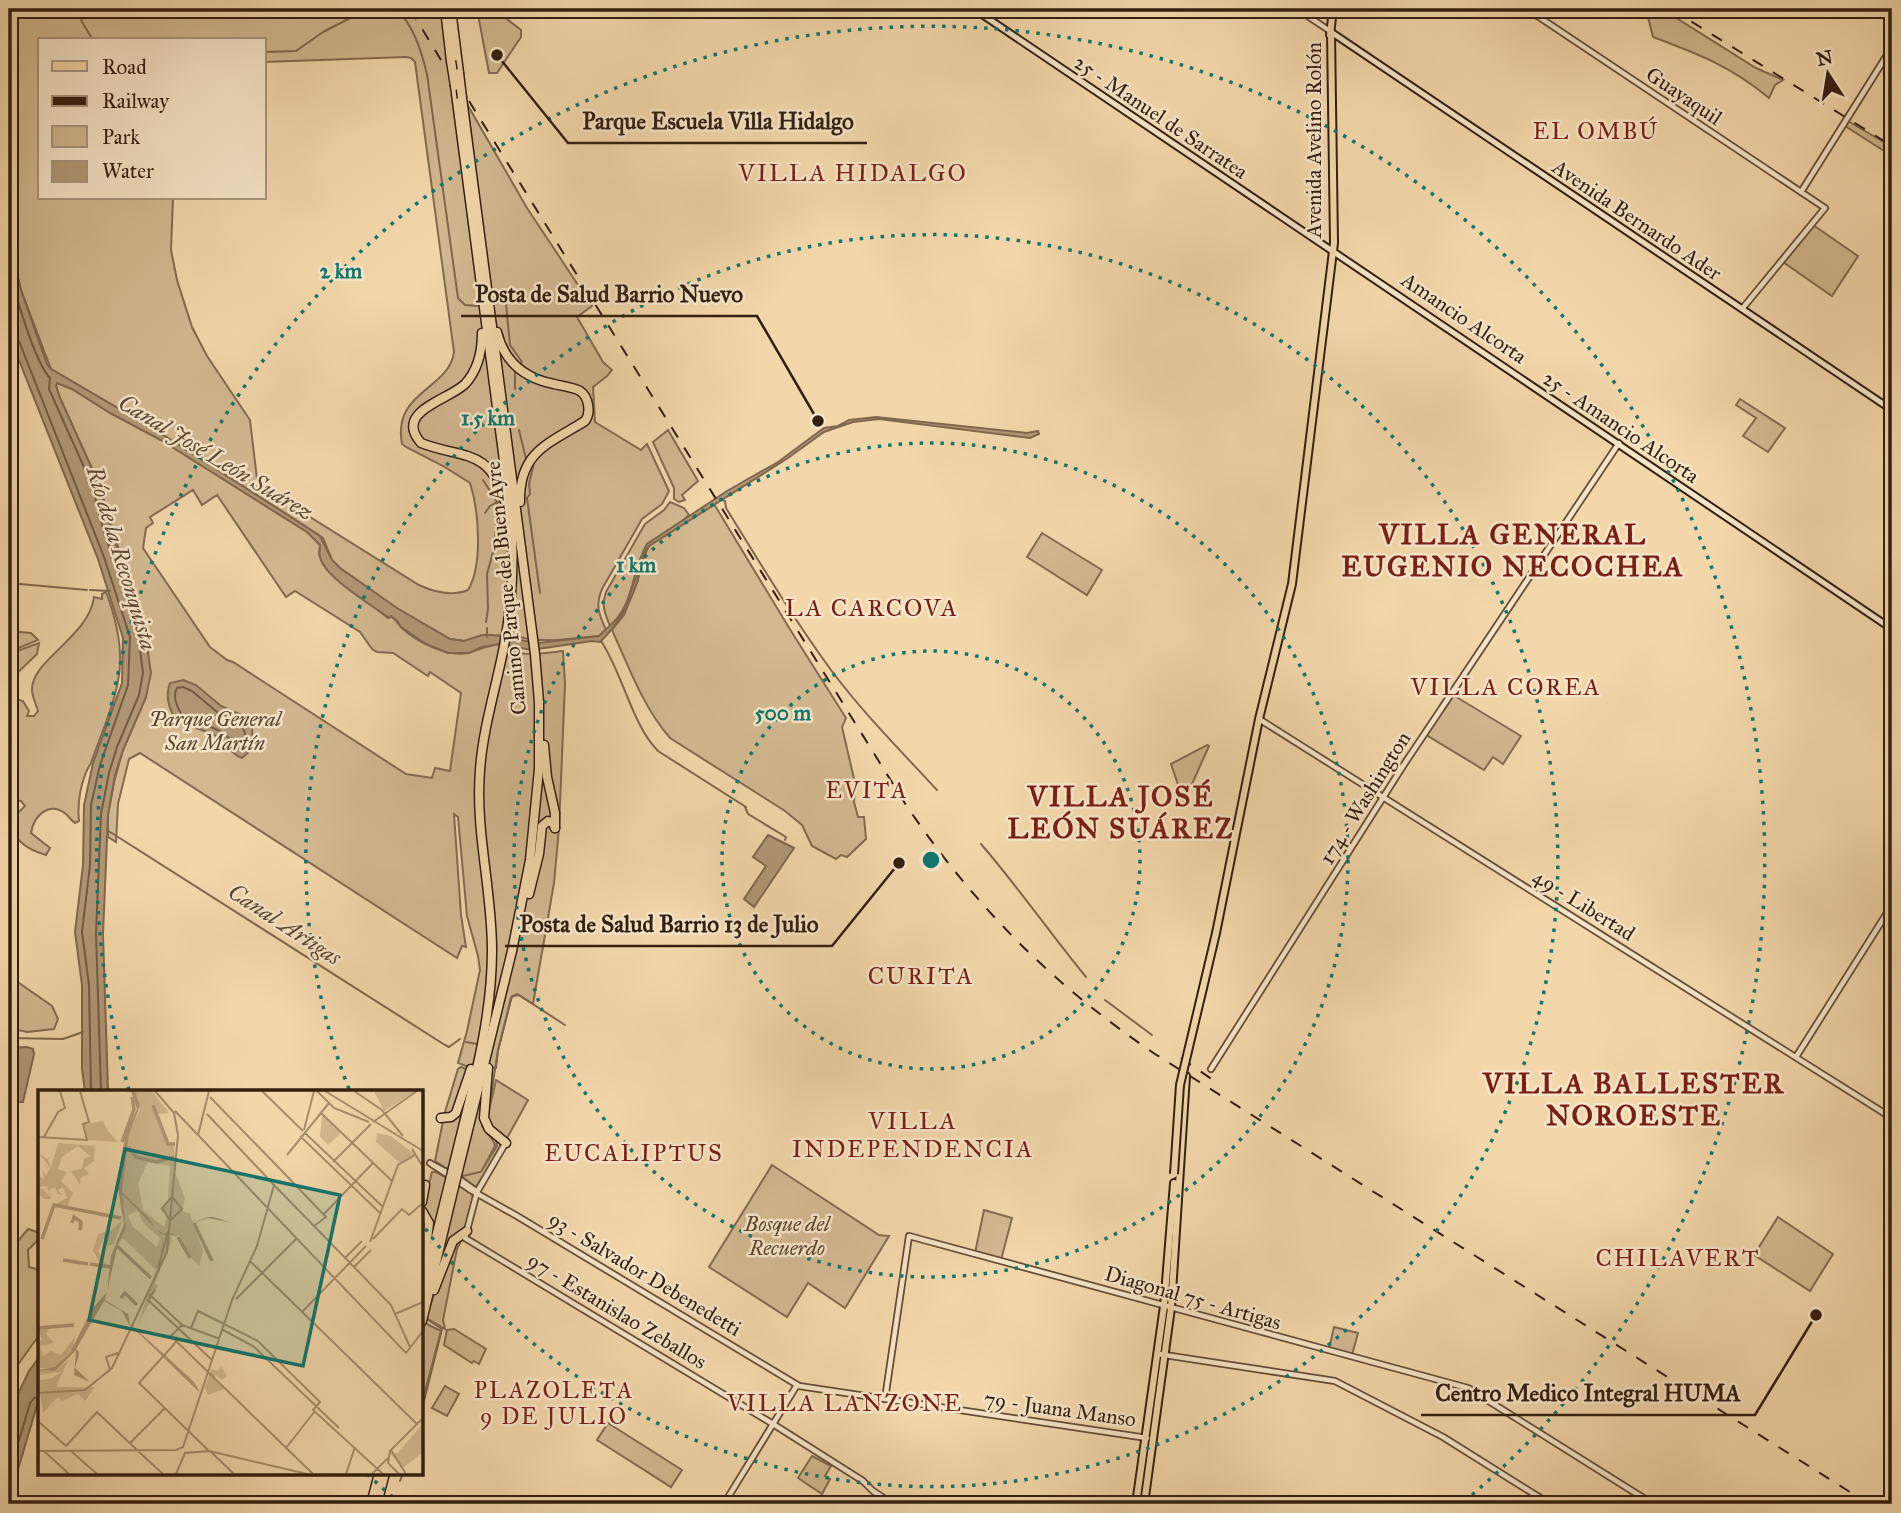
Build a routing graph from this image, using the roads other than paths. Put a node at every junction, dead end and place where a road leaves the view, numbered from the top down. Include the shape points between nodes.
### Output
1 (444, 9) edge
2 (451, 9) edge
3 (974, 9) edge
4 (979, 9) edge
5 (1297, 9) edge
6 (1333, 9) edge
7 (1528, 9) edge
8 (1331, 32) junction
9 (1892, 47) edge
10 (1801, 192) junction
11 (1332, 249) junction
12 (485, 298) junction
13 (1742, 309) junction
14 (1892, 410) edge
15 (1619, 443) junction
16 (516, 536) junction
17 (1892, 627) edge
18 (538, 693) junction
19 (1259, 719) junction
20 (1383, 797) junction
21 (1892, 905) edge
22 (514, 939) junction
23 (489, 1032) junction
24 (1796, 1057) junction
25 (1211, 1069) dead end
26 (441, 1118) dead end
27 (1892, 1118) edge
28 (506, 1143) joint
29 (1176, 1174) junction
30 (425, 1185) dead end
31 (452, 1186) junction
32 (424, 1191) edge
33 (477, 1192) junction
34 (424, 1214) edge
35 (1172, 1223) junction
36 (463, 1235) junction
37 (1166, 1237) dead end
38 (424, 1263) edge
39 (424, 1287) edge
40 (1167, 1307) junction
41 (424, 1310) edge
42 (424, 1314) edge
43 (1161, 1355) junction
44 (797, 1385) junction
45 (885, 1399) junction
46 (774, 1424) junction
47 (1149, 1438) junction
48 (379, 1480) edge
49 (377, 1498) edge
50 (371, 1504) edge
51 (735, 1504) edge
52 (893, 1504) edge
53 (1136, 1504) edge
54 (1143, 1504) edge
55 (1550, 1504) edge
56 (1653, 1504) edge

1 - 12 highway, Camino Parque del Buen Ayre, bridge
2 - 12 highway, Camino Parque del Buen Ayre, bridge
3 - 11 main road, 25 - Manuel de Sarratea
4 - 11 main road
5 - 8 street
6 - 8 main road, Avenida Avelino Rolón
7 - 10 street, Guayaquil
8 - 11 main road, Avenida Avelino Rolón
8 - 13 main road, Avenida Bernardo Ader
9 - 10 street
10 - 13 street, Guayaquil via 1825,208
11 - 15 main road, 25 - Amancio Alcorta
11 - 19 main road, Avenida Avelino Rolón via 1292,588
12 - 16 highway, Camino Parque del Buen Ayre
12 - 16 highway via 476,368 456,392 418,412 416,436 421,443 469,456 491,472
12 - 16 highway via 501,346 513,365 541,382 580,391 587,401 587,419 546,443 526,467
13 - 14 main road, Avenida Bernardo Ader
15 - 17 main road
15 - 20 street, 174 - Washington
16 - 18 highway, Camino Parque del Buen Ayre
16 - 23 highway, Camino Parque del Buen Ayre via 504,648 487,717 480,774 479,816 492,953
18 - 22 highway, Camino Parque del Buen Ayre via 536,818
18 - 22 highway via 555,828 548,821 542,826 538,861
19 - 20 street, 49 - Libertad
19 - 29 main road, Avenida Avelino Rolón, bridge via 1181,1085
20 - 24 street, 49 - Libertad
20 - 25 street, 174 - Washington
21 - 24 street
22 - 23 highway, Camino Parque del Buen Ayre
23 - 26 highway via 456,1113
23 - 28 highway via 483,1113 489,1129
23 - 31 highway, Camino Parque del Buen Ayre, bridge
24 - 27 street, 49 - Libertad
28 - 33 street
29 - 35 main road
29 - 40 main road
30 - 32 highway
31 - 39 highway, Camino Parque del Buen Ayre
31 - 41 highway, Camino Parque del Buen Ayre
33 - 33 street, 93 - Salvador Debenedetti via 471,1186 430,1163 469,1189
33 - 36 street
33 - 44 street, 93 - Salvador Debenedetti
34 - 38 highway via 429,1223
35 - 37 main road
35 - 40 main road
36 - 42 highway via 452,1242
36 - 46 street, 97 - Estanislao Zeballos
40 - 43 main road
40 - 45 street, Diagonal 75 - Artigas via 909,1236
40 - 56 street, Diagonal 75 - Artigas via 1468,1388
43 - 47 main road
43 - 55 street via 1332,1380 1443,1437
44 - 45 street, 79 - Juana Manso
44 - 46 street
45 - 47 street, 79 - Juana Manso
46 - 51 street via 727,1499
46 - 52 street, 97 - Estanislao Zeballos
47 - 53 main road
47 - 54 main road
48 - 49 highway
49 - 50 highway

